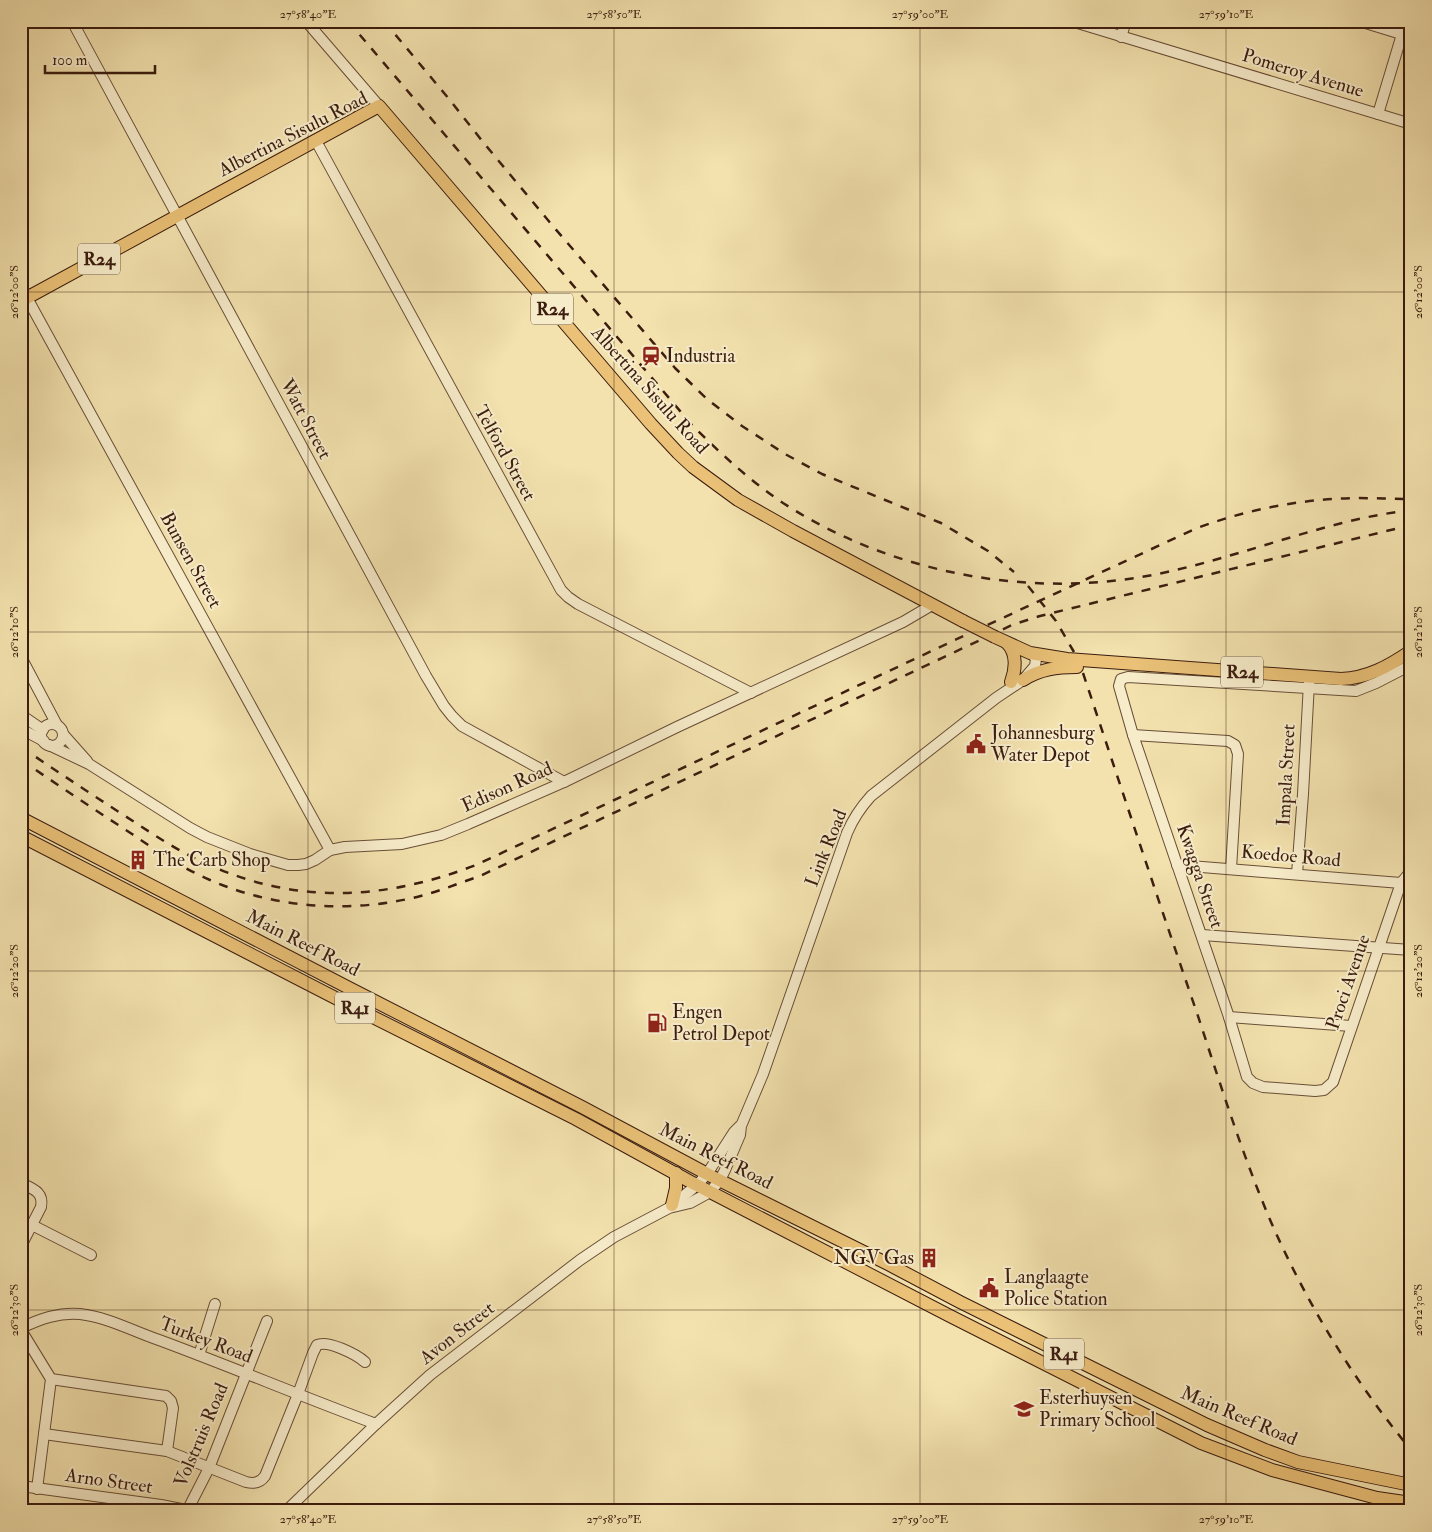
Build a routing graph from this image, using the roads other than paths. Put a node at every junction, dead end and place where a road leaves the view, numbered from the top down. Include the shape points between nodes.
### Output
1 (72, 21) edge
2 (306, 21) edge
3 (1071, 21) edge
4 (1126, 21) edge
5 (1359, 21) edge
6 (1406, 21) edge
7 (1406, 36) edge
8 (1121, 37) junction
9 (379, 106) junction
10 (1378, 114) junction
11 (1411, 124) edge
12 (316, 141) junction
13 (177, 216) junction
14 (23, 295) edge
15 (932, 605) junction
16 (1007, 643) junction
17 (1411, 651) edge
18 (1031, 653) junction
19 (21, 656) edge
20 (1150, 665) junction
21 (1411, 665) edge
22 (1017, 681) junction
23 (1309, 683) junction
24 (751, 692) junction
25 (21, 715) edge
26 (21, 728) edge
27 (47, 733) junction
28 (64, 734) junction
29 (1134, 735) junction
30 (89, 764) junction
31 (564, 782) junction
32 (21, 818) edge
33 (21, 836) edge
34 (330, 850) junction
35 (95, 856) junction
36 (1177, 865) junction
37 (1231, 869) junction
38 (88, 870) junction
39 (1297, 874) junction
40 (1406, 876) edge
41 (1202, 935) junction
42 (1379, 947) junction
43 (1411, 950) edge
44 (406, 1017) junction
45 (1229, 1017) junction
46 (1351, 1026) junction
47 (399, 1030) junction
48 (1315, 1091) joint
49 (741, 1126) junction
50 (676, 1173) junction
51 (708, 1174) junction
52 (720, 1180) junction
53 (21, 1183) edge
54 (697, 1185) junction
55 (710, 1192) junction
56 (670, 1207) junction
57 (32, 1225) junction
58 (21, 1246) edge
59 (91, 1255) dead end
60 (215, 1304) dead end
61 (267, 1321) dead end
62 (1013, 1328) junction
63 (21, 1329) edge
64 (1005, 1344) junction
65 (1048, 1346) junction
66 (199, 1355) junction
67 (365, 1362) dead end
68 (1041, 1362) junction
69 (246, 1374) junction
70 (52, 1379) junction
71 (298, 1394) junction
72 (376, 1424) junction
73 (44, 1434) junction
74 (167, 1452) junction
75 (209, 1468) junction
76 (21, 1486) edge
77 (1411, 1486) edge
78 (37, 1489) junction
79 (1411, 1503) edge
80 (189, 1510) edge
81 (286, 1511) edge

1 - 13 street, Watt Street
2 - 9 street
3 - 8 street, Pomeroy Avenue
4 - 8 street
5 - 7 street
6 - 7 street
7 - 10 street
8 - 10 street, Pomeroy Avenue
9 - 12 main road, Albertina Sisulu Road / R24
9 - 15 main road, Albertina Sisulu Road / R24 via 678,454 720,488 760,513
10 - 11 street, Pomeroy Avenue
12 - 13 main road, Albertina Sisulu Road / R24
12 - 24 street, Telford Street via 561,590 578,604
13 - 14 main road, Albertina Sisulu Road / R24
13 - 31 street, Watt Street via 444,706 462,726
14 - 34 street, Bunsen Street
15 - 16 main road, Albertina Sisulu Road / R24, bridge
15 - 24 street, Edison Road via 903,622
16 - 18 main road, Albertina Sisulu Road / R24
16 - 22 main road via 1013,652
17 - 23 main road, Albertina Sisulu Road / R24 via 1384,668 1360,677
18 - 20 main road, Albertina Sisulu Road / R24 via 1068,660
18 - 22 street via 1022,656
18 - 22 street, Link Road via 1036,659 1035,666
19 - 27 street via 50,708
20 - 22 main road via 1054,668
20 - 23 main road, Albertina Sisulu Road / R24
21 - 23 street via 1356,691
22 - 49 street, Link Road via 871,796 852,821 763,1074
23 - 29 street, Kwagga Street via 1121,679 1119,686
23 - 39 street, Impala Street
24 - 31 street, Edison Road
25 - 27 street, Edison Road
26 - 27 street
27 - 28 street, Edison Road via 60,727
27 - 28 street via 53,746 62,741
27 - 30 street, Edison Road
28 - 30 street, Edison Road
29 - 36 street, Kwagga Street
29 - 37 street via 1228,741 1235,745 1238,754
30 - 34 street, Edison Road via 190,828 250,854 298,865 315,860
31 - 34 street, Edison Road via 440,835 402,844
32 - 35 main road, Main Reef Road / R41
33 - 38 main road, Main Reef Road / R41
35 - 38 main road
35 - 44 main road, Main Reef Road / R41
36 - 37 street, Koedoe Road
36 - 41 street, Kwagga Street
37 - 39 street, Koedoe Road
38 - 47 main road, Main Reef Road / R41
39 - 40 street, Koedoe Road
40 - 42 street, Proci Avenue
41 - 42 street
41 - 45 street, Kwagga Street
42 - 43 street
42 - 46 street, Proci Avenue
44 - 47 main road
44 - 51 main road, Main Reef Road / R41
45 - 46 street
45 - 48 street, Kwagga Street via 1247,1077 1253,1083 1262,1087
46 - 48 street, Proci Avenue via 1333,1082 1324,1090
47 - 50 main road, Main Reef Road / R41
49 - 51 street, Link Road
49 - 52 street, Link Road via 738,1141
50 - 54 main road, Main Reef Road / R41
50 - 56 main road via 676,1188
51 - 52 main road, Main Reef Road / R41
51 - 54 street, Link Road
52 - 55 street, Link Road
52 - 62 main road, Main Reef Road / R41
53 - 57 street via 42,1197
54 - 55 main road, Main Reef Road / R41
54 - 56 street, Avon Street
55 - 56 street, Avon Street via 690,1203
55 - 64 main road, Main Reef Road / R41
56 - 72 street, Avon Street via 598,1247 430,1375
57 - 58 street
57 - 59 street
60 - 66 street
61 - 69 street, Volstruis Road
62 - 64 main road
62 - 65 main road, Main Reef Road / R41
63 - 66 street, Turkey Road via 48,1317 88,1315
63 - 70 street
64 - 68 main road, Main Reef Road / R41
65 - 68 main road
65 - 77 main road, Main Reef Road / R41 via 1265,1450 1298,1462
66 - 69 street, Turkey Road
67 - 71 street via 352,1353 320,1343 315,1347
68 - 79 main road, Main Reef Road / R41 via 1201,1443 1272,1470 1377,1498
69 - 71 street, Turkey Road
69 - 75 street, Volstruis Road
70 - 73 street
70 - 74 street via 166,1396 173,1404
71 - 72 street, Turkey Road
71 - 75 street via 262,1480 246,1482
72 - 81 street, Avon Street
73 - 74 street
73 - 78 street
74 - 75 street
75 - 80 street, Volstruis Road
76 - 78 street, Arno Street
78 - 80 street, Arno Street

